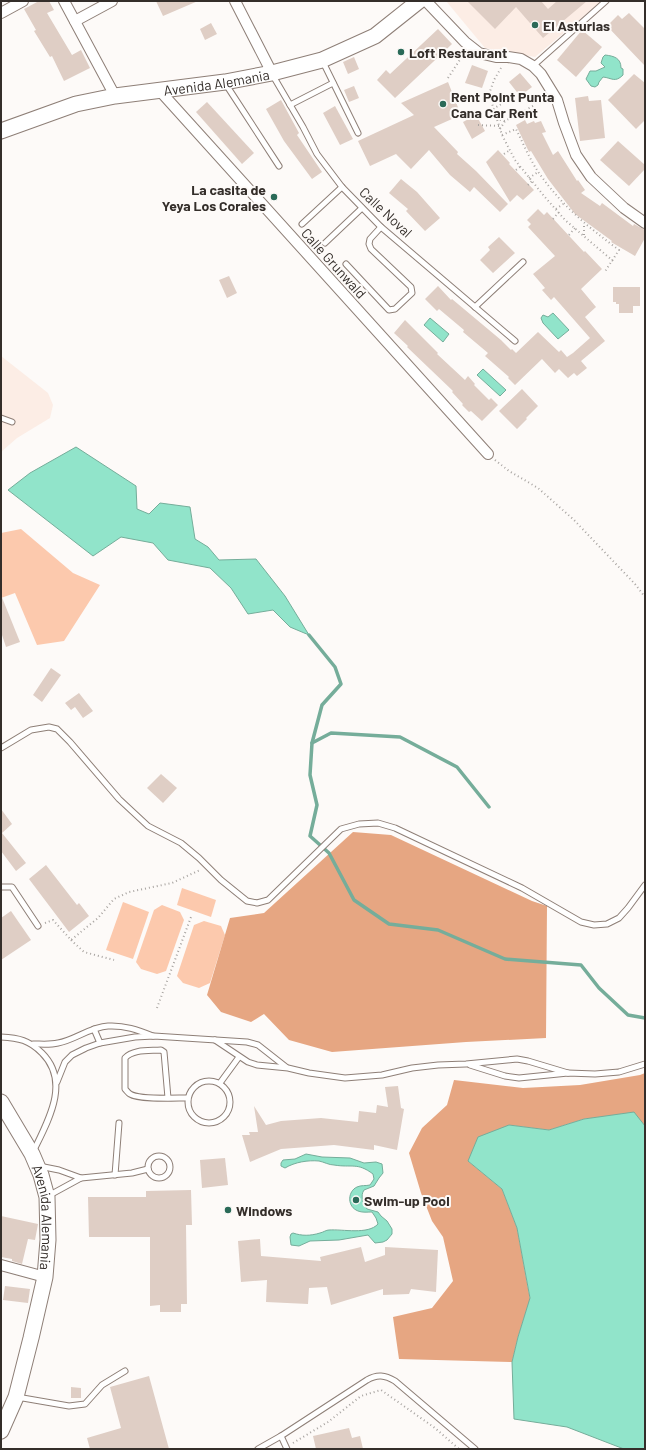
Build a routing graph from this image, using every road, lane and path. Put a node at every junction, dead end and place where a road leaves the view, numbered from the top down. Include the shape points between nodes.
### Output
1 (23, 1) edge
2 (64, 1) edge
3 (112, 1) edge
4 (235, 1) edge
5 (419, 1) edge
6 (426, 1) edge
7 (606, 1) edge
8 (1, 13) edge
9 (75, 21) junction
10 (469, 46) junction
11 (508, 56) junction
12 (322, 60) junction
13 (534, 66) junction
14 (272, 73) junction
15 (448, 78) dead end
16 (225, 82) junction
17 (333, 83) junction
18 (160, 91) junction
19 (483, 94) dead end
20 (489, 94) junction
21 (115, 96) junction
22 (503, 103) dead end
23 (290, 105) junction
24 (533, 106) dead end
25 (493, 109) junction
26 (496, 119) junction
27 (505, 121) junction
28 (478, 125) dead end
29 (499, 126) junction
30 (500, 130) junction
31 (1, 131) edge
32 (358, 133) dead end
33 (502, 135) junction
34 (510, 150) junction
35 (504, 154) dead end
36 (279, 166) dead end
37 (521, 166) junction
38 (516, 170) dead end
39 (538, 172) junction
40 (529, 178) junction
41 (532, 181) junction
42 (528, 185) dead end
43 (342, 187) junction
44 (563, 204) junction
45 (362, 208) junction
46 (556, 209) junction
47 (558, 212) junction
48 (553, 219) dead end
49 (645, 223) edge
50 (302, 224) dead end
51 (584, 224) junction
52 (381, 227) junction
53 (575, 228) junction
54 (569, 235) dead end
55 (584, 236) junction
56 (325, 243) dead end
57 (614, 261) junction
58 (523, 262) dead end
59 (346, 264) dead end
60 (604, 273) dead end
61 (476, 307) junction
62 (515, 341) dead end
63 (1, 418) edge
64 (12, 422) dead end
65 (488, 454) joint
66 (645, 597) edge
67 (1, 748) edge
68 (208, 867) junction
69 (645, 885) edge
70 (1, 887) edge
71 (191, 916) dead end
72 (38, 926) joint
73 (71, 940) junction
74 (114, 960) dead end
75 (157, 1008) dead end
76 (94, 1029) junction
77 (154, 1036) junction
78 (1, 1038) edge
79 (215, 1040) junction
80 (100, 1043) junction
81 (33, 1044) junction
82 (239, 1057) junction
83 (466, 1064) junction
84 (645, 1064) edge
85 (288, 1068) junction
86 (568, 1073) junction
87 (57, 1082) junction
88 (220, 1083) junction
89 (168, 1098) junction
90 (187, 1098) junction
91 (1, 1102) edge
92 (119, 1123) dead end
93 (35, 1160) junction
94 (148, 1169) junction
95 (115, 1175) junction
96 (81, 1178) junction
97 (47, 1197) junction
98 (1, 1266) edge
99 (45, 1277) junction
100 (125, 1371) dead end
101 (16, 1397) junction
102 (1, 1431) edge
103 (281, 1436) junction
104 (287, 1448) edge
105 (258, 1449) edge
106 (460, 1449) edge
107 (475, 1449) edge

1 - 8 street
2 - 9 street
3 - 9 street
4 - 14 street
5 - 12 street, Avenida Alemania via 375,36
6 - 10 street
7 - 13 lane
9 - 21 street
10 - 11 street via 479,53
10 - 15 path
11 - 13 street
11 - 20 path
12 - 14 street, Avenida Alemania
12 - 17 lane
13 - 49 street via 557,100 576,155 590,177
14 - 16 street, Avenida Alemania
14 - 23 lane, Calle Noval
16 - 18 street, Avenida Alemania
16 - 36 lane
17 - 23 lane
17 - 32 lane
18 - 21 street, Avenida Alemania
18 - 65 street, Calle Grunwald
19 - 20 path
20 - 25 path
21 - 31 street, Avenida Alemania via 76,104
22 - 25 path
23 - 43 lane, Calle Noval via 317,154
24 - 27 path
25 - 26 path
26 - 27 path
26 - 29 path
27 - 30 path
28 - 29 path
29 - 30 path
30 - 33 path
33 - 34 path
33 - 39 path via 516,129
34 - 35 path
34 - 37 path
37 - 38 path
37 - 40 path
39 - 40 path
39 - 44 path
40 - 41 path
41 - 42 path
41 - 46 path
43 - 45 lane, Calle Noval
43 - 50 lane
44 - 46 path
44 - 51 path
45 - 52 lane, Calle Noval
45 - 56 lane
46 - 47 path
47 - 48 path
47 - 53 path
51 - 55 path
51 - 57 path via 619,250
52 - 59 lane via 368,244 412,287 412,293 396,309 389,310
52 - 61 lane, Calle Noval
53 - 54 path
53 - 55 path
55 - 57 path
57 - 60 path
58 - 61 lane
61 - 62 lane, Calle Noval
63 - 64 lane
65 - 66 path via 509,472 538,488 574,520
67 - 68 lane via 31,730 49,727 57,729 119,799 148,826 181,843
68 - 69 lane via 246,901 257,903 268,900 341,829 378,823 396,828 522,888 581,922 607,924 619,918
68 - 73 path via 172,883 129,892 114,899 98,918
70 - 72 lane via 12,887
71 - 75 path
72 - 73 path via 53,920
73 - 74 path via 84,952
76 - 77 lane via 121,1026
76 - 80 lane
76 - 81 lane via 58,1044
77 - 79 lane
77 - 80 lane
78 - 81 lane via 13,1038
79 - 82 lane
79 - 85 lane via 258,1044
80 - 87 lane via 72,1055 65,1062
81 - 87 lane via 47,1058
82 - 85 lane via 257,1065
82 - 88 lane
83 - 85 lane via 412,1068 382,1075 345,1078 309,1074
83 - 86 lane via 519,1078
83 - 86 lane via 518,1059
84 - 86 lane via 619,1072
87 - 93 lane via 51,1114
88 - 90 lane via 206,1080 194,1086
88 - 90 lane via 229,1093 230,1100 224,1118 212,1123 198,1121 189,1111
89 - 89 lane via 135,1096 125,1089 125,1058 128,1054 161,1050 164,1052
89 - 90 lane
91 - 93 street, Avenida Alemania
92 - 95 lane
93 - 96 lane
93 - 97 street, Avenida Alemania
94 - 94 lane via 153,1176 162,1178 169,1173 170,1165 166,1158 157,1156 150,1161
94 - 95 lane
95 - 96 lane
96 - 97 lane
97 - 99 street, Avenida Alemania via 48,1240
98 - 99 street
99 - 101 street, Avenida Alemania
100 - 101 lane via 102,1385 85,1404 69,1406
101 - 102 street, Avenida Alemania
103 - 104 lane
103 - 105 lane
103 - 107 lane via 367,1380 381,1375 395,1381
104 - 106 path via 328,1422 361,1396 381,1390

